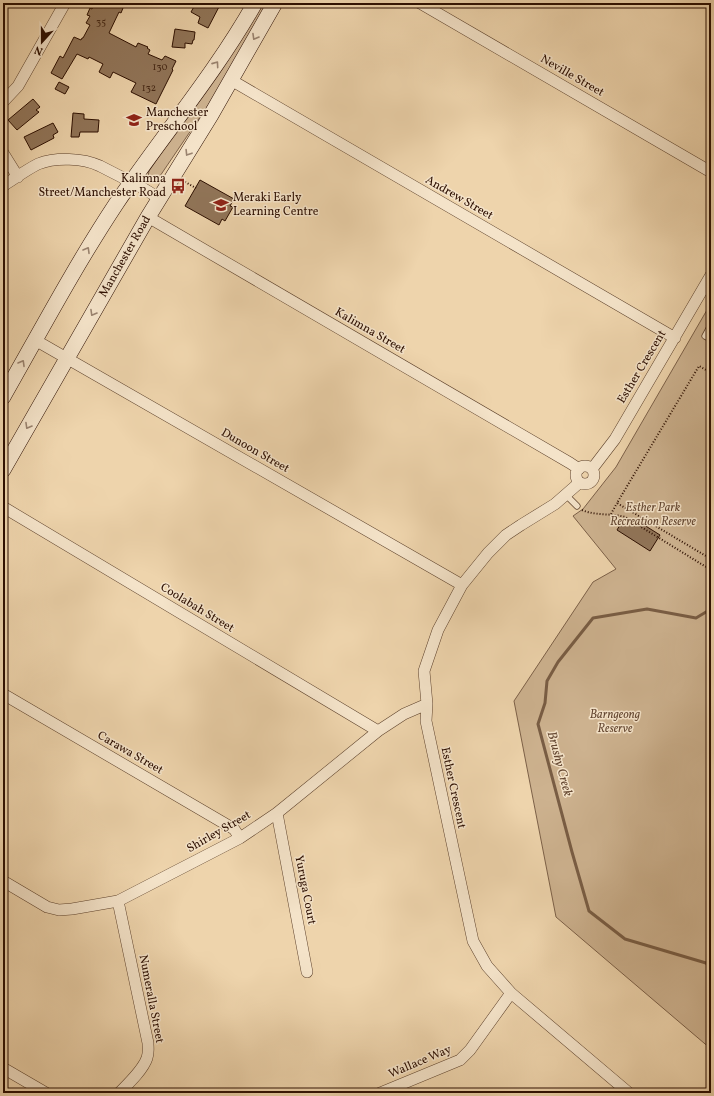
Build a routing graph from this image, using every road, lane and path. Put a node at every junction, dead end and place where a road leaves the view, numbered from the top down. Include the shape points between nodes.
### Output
1 (65, 3) edge
2 (255, 3) edge
3 (275, 3) edge
4 (420, 3) edge
5 (231, 80) junction
6 (3, 102) edge
7 (3, 154) edge
8 (711, 172) edge
9 (18, 177) junction
10 (131, 182) junction
11 (185, 182) dead end
12 (3, 186) edge
13 (196, 188) dead end
14 (159, 198) junction
15 (148, 217) junction
16 (711, 275) edge
17 (711, 325) edge
18 (675, 338) junction
19 (711, 339) edge
20 (36, 340) junction
21 (67, 357) junction
22 (711, 373) edge
23 (3, 397) edge
24 (579, 469) junction
25 (592, 469) junction
26 (3, 470) edge
27 (579, 483) junction
28 (566, 495) junction
29 (617, 503) junction
30 (577, 506) joint
31 (3, 507) edge
32 (610, 515) junction
33 (711, 559) edge
34 (711, 570) edge
35 (462, 585) junction
36 (3, 694) edge
37 (427, 704) junction
38 (378, 731) junction
39 (277, 813) junction
40 (240, 838) junction
41 (3, 881) edge
42 (118, 901) junction
43 (307, 972) dead end
44 (511, 993) junction
45 (3, 1068) edge
46 (46, 1093) edge
47 (119, 1093) edge
48 (380, 1093) edge
49 (629, 1093) edge

1 - 6 street via 18,86
10 -> 2 main road via 231,43
3 -> 5 main road, Manchester Road
4 - 8 street, Neville Street
5 -> 14 main road, Manchester Road
5 - 18 street, Andrew Street
7 - 9 street
9 - 10 street via 39,164 60,159 78,159 94,163
9 - 12 street
10 - 14 street
20 -> 10 main road via 92,242
11 - 13 path
14 - 15 main road, Manchester Road
15 -> 21 main road, Manchester Road
15 - 24 street, Kalimna Street
16 - 18 street, Esther Crescent
17 - 19 lane via 705,336
18 - 25 street, Esther Crescent via 615,439
20 - 21 street, Dunoon Street
23 -> 20 main road
21 -> 26 main road, Manchester Road
21 - 35 street, Dunoon Street
22 - 29 path via 699,366
24 - 25 street via 584,466
24 - 27 street via 576,478
25 - 27 street via 595,477 592,483
27 - 28 street, Esther Crescent
28 - 30 lane
28 - 35 street, Esther Crescent via 506,535
29 - 32 path
29 - 33 path
30 - 32 path via 585,511
31 - 38 street, Coolabah Street
32 - 34 path via 624,517
35 - 37 street, Esther Crescent via 438,630 424,671
36 - 40 street, Carawa Street via 234,829
37 - 38 street, Shirley Street via 404,714
37 - 44 street, Esther Crescent via 426,721 473,942 487,966
38 - 39 street, Shirley Street
39 - 40 street, Shirley Street
39 - 43 street, Yuruga Court
40 - 42 street, Shirley Street
41 - 42 street, Shirley Street via 47,907 59,910
42 - 47 street, Numeralla Street via 149,1052 143,1066
44 - 48 street, Wallace Way via 460,1060
44 - 49 street, Esther Crescent
45 - 46 street

